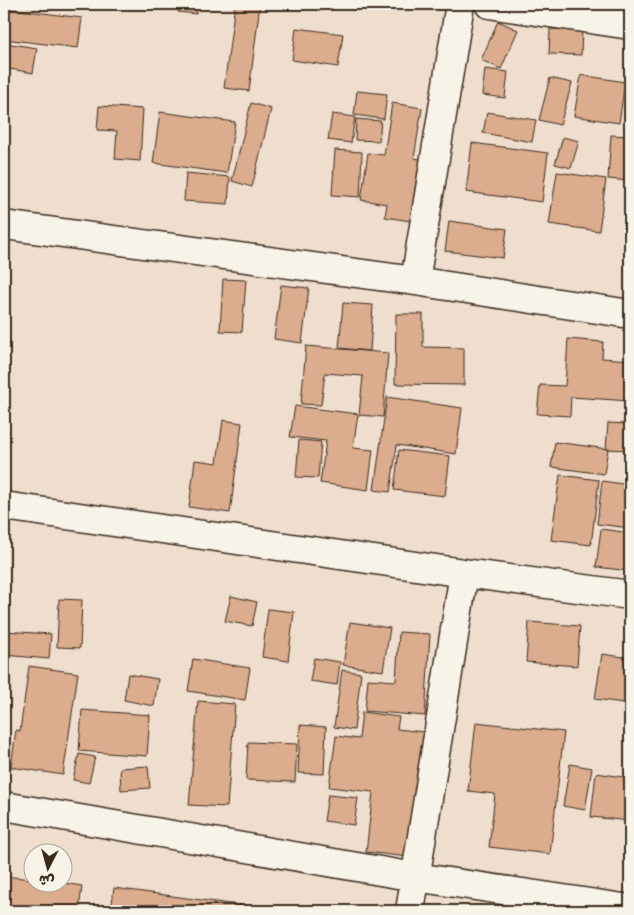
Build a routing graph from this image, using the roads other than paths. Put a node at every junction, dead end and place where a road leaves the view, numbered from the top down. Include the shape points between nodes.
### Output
1 (460, 4) edge
2 (489, 4) edge
3 (630, 26) edge
4 (4, 225) edge
5 (415, 281) junction
6 (630, 314) edge
7 (4, 506) edge
8 (464, 573) junction
9 (630, 595) edge
10 (4, 806) edge
11 (415, 878) junction
12 (630, 909) edge
13 (410, 911) edge

1 - 5 street
2 - 3 street
4 - 5 street
5 - 6 street
7 - 8 street
8 - 9 street
8 - 11 street
10 - 11 street
11 - 12 street
11 - 13 street

